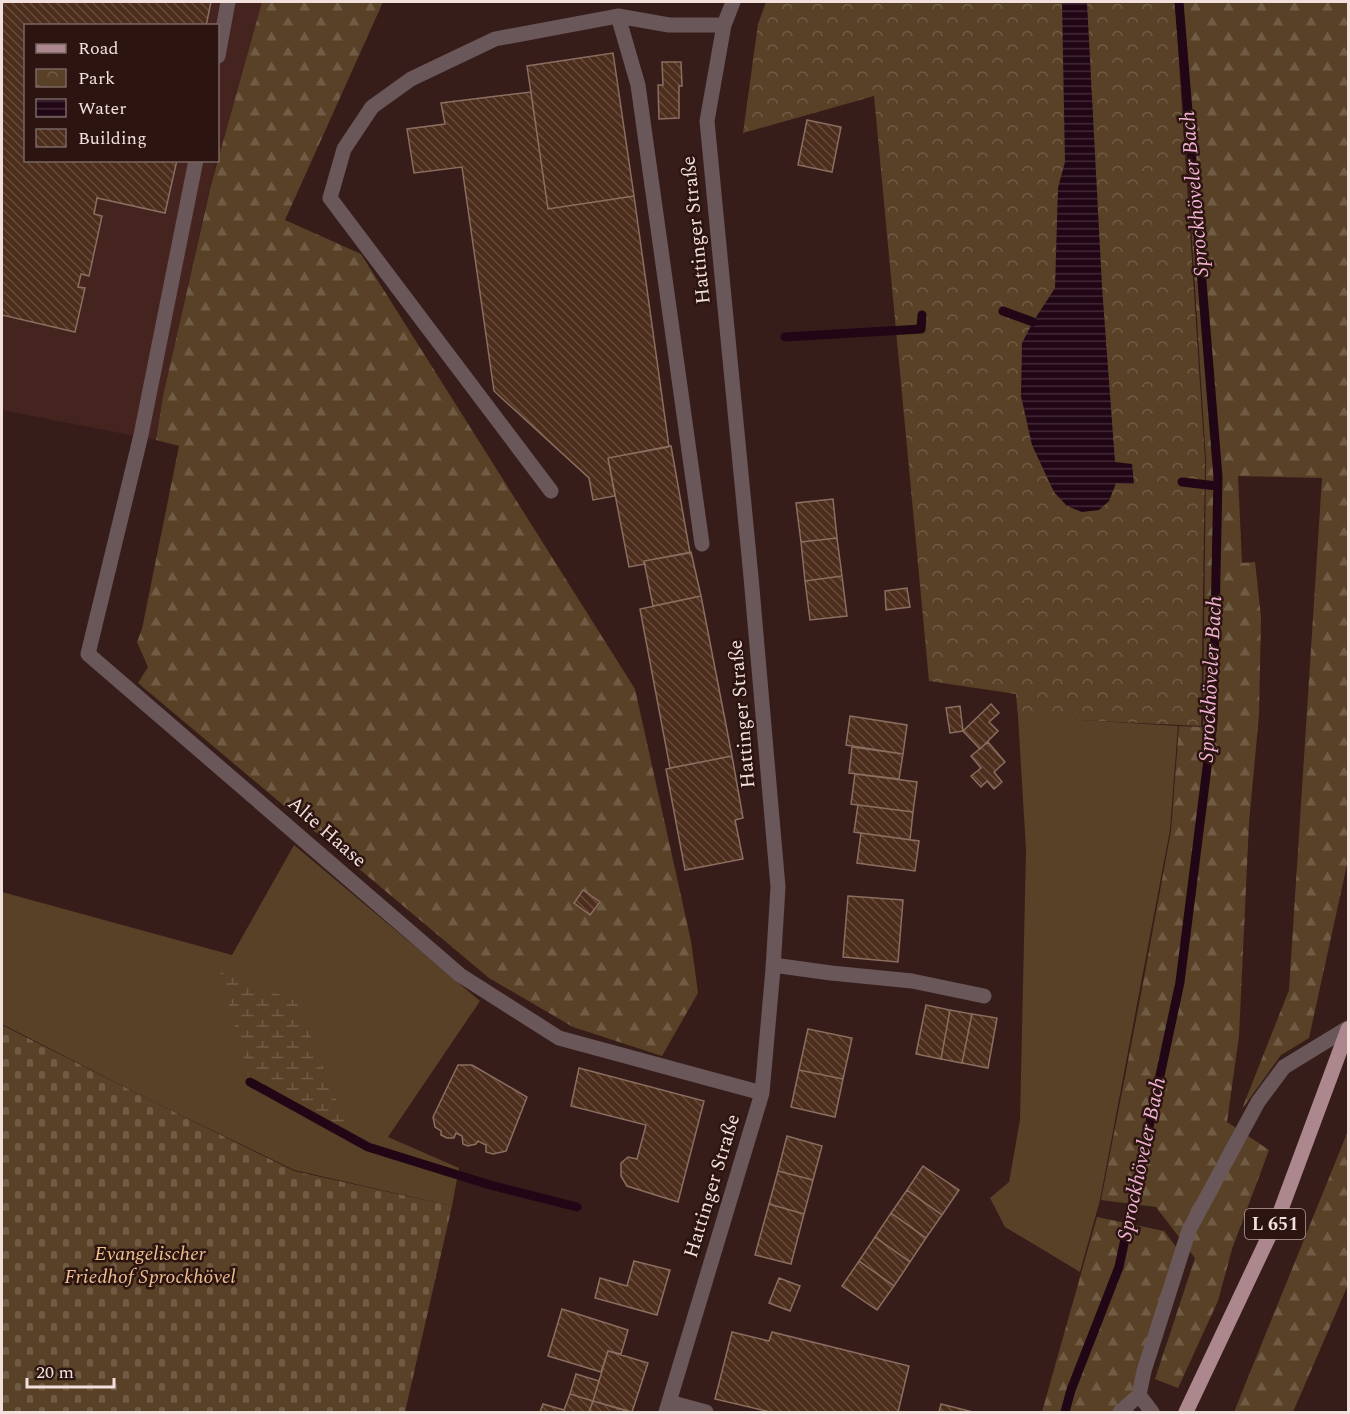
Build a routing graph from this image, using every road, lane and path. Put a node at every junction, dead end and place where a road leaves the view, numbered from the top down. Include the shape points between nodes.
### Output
1 (228, 2) edge
2 (732, 2) edge
3 (618, 16) junction
4 (724, 25) junction
5 (219, 51) edge
6 (196, 162) edge
7 (551, 491) dead end
8 (702, 544) dead end
9 (773, 965) junction
10 (984, 996) dead end
11 (1348, 1029) edge
12 (762, 1093) junction
13 (1140, 1395) junction
14 (668, 1407) edge
15 (706, 1413) edge
16 (1120, 1413) edge
17 (1152, 1413) edge
18 (1186, 1413) edge

1 - 5 street
2 - 4 street, Hattinger Straße
3 - 4 street via 669,25
3 - 7 street via 495,39 411,79 366,115 344,149 330,198
3 - 8 street via 638,85
4 - 9 street, Hattinger Straße via 707,121 778,887
6 - 12 street, Alte Haase via 141,435 88,654 470,981 559,1038
9 - 10 street via 912,981
9 - 12 street, Hattinger Straße
11 - 13 street via 1284,1068 1258,1102 1189,1230
11 - 18 main road, L 651 via 1279,1215
12 - 14 street, Hattinger Straße
13 - 16 street
13 - 17 street
14 - 15 street

